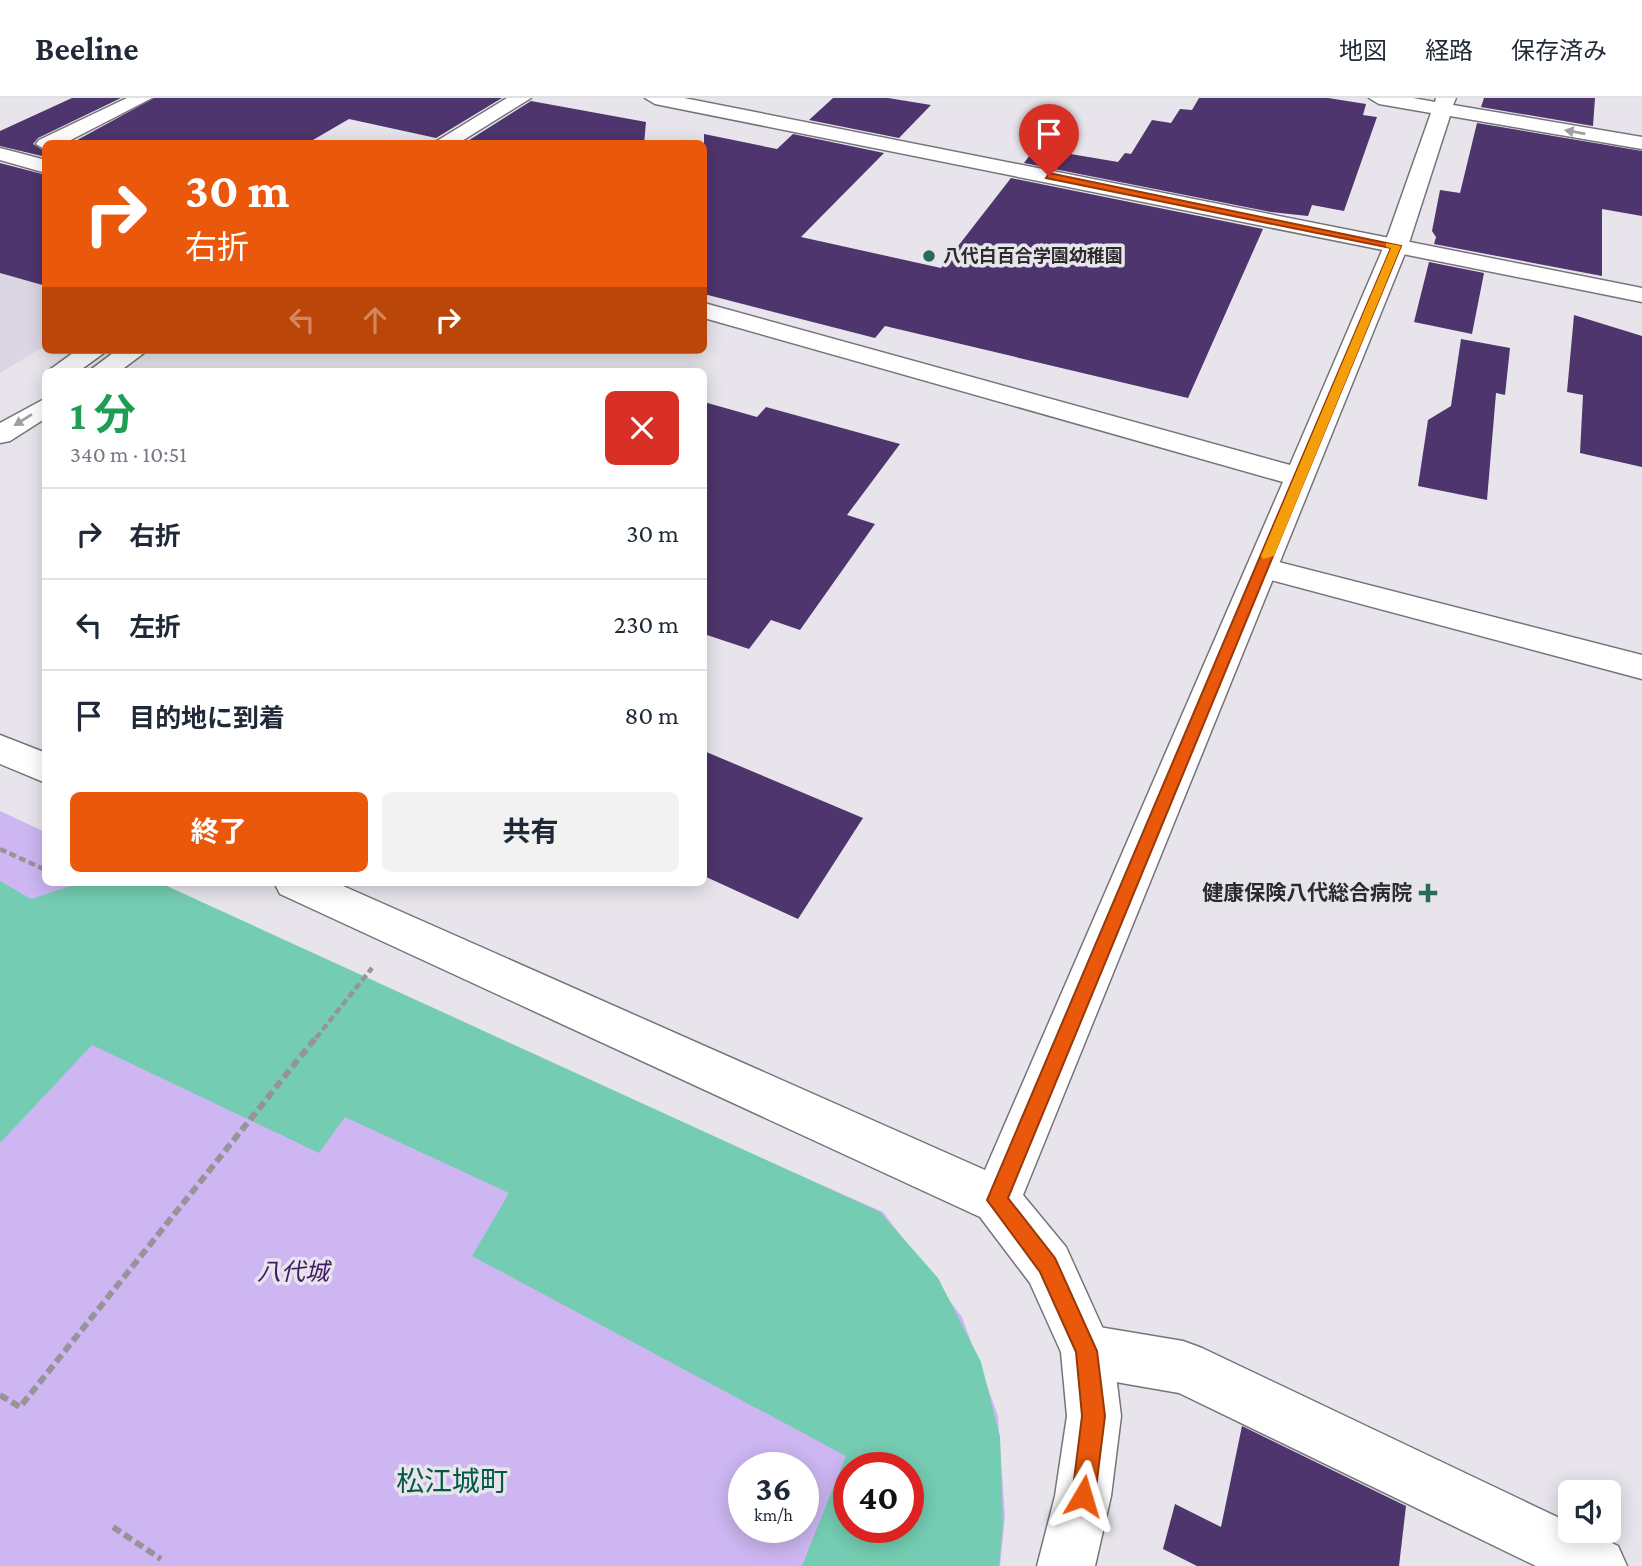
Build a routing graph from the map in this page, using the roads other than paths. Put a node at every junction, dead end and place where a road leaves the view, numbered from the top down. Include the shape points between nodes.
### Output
1 (142, 98) edge
2 (655, 98) edge
3 (1379, 98) edge
4 (528, 101) edge
5 (1445, 103) edge
6 (54, 140) edge
7 (450, 140) edge
8 (476, 140) edge
9 (1642, 143) edge
10 (42, 145) edge
11 (8, 157) edge
12 (42, 166) edge
13 (1396, 246) junction
14 (1642, 295) edge
15 (707, 311) edge
16 (89, 354) edge
17 (129, 354) edge
18 (66, 368) edge
19 (107, 368) edge
20 (42, 382) edge
21 (0, 408) edge
22 (42, 409) edge
23 (0, 435) edge
24 (1299, 477) junction
25 (1263, 568) junction
26 (1642, 667) edge
27 (0, 749) edge
28 (42, 767) edge
29 (303, 886) edge
30 (997, 1200) junction
31 (1087, 1351) junction
32 (1066, 1566) edge
33 (1598, 1566) edge

1 - 6 street
2 - 13 street
3 - 5 street
4 - 7 street
4 - 8 street
9 -> 5 street
5 - 13 street
10 - 11 street
11 - 12 street
13 - 14 street
13 - 24 street
15 - 24 street
16 - 18 street
17 - 19 street
20 - 21 street
22 -> 23 street
24 - 25 street
25 - 26 street
25 - 30 street
27 - 28 street
29 - 30 street
30 - 31 street via 1048,1265
31 - 32 street via 1094,1416 1083,1496
31 - 33 street via 1183,1367

